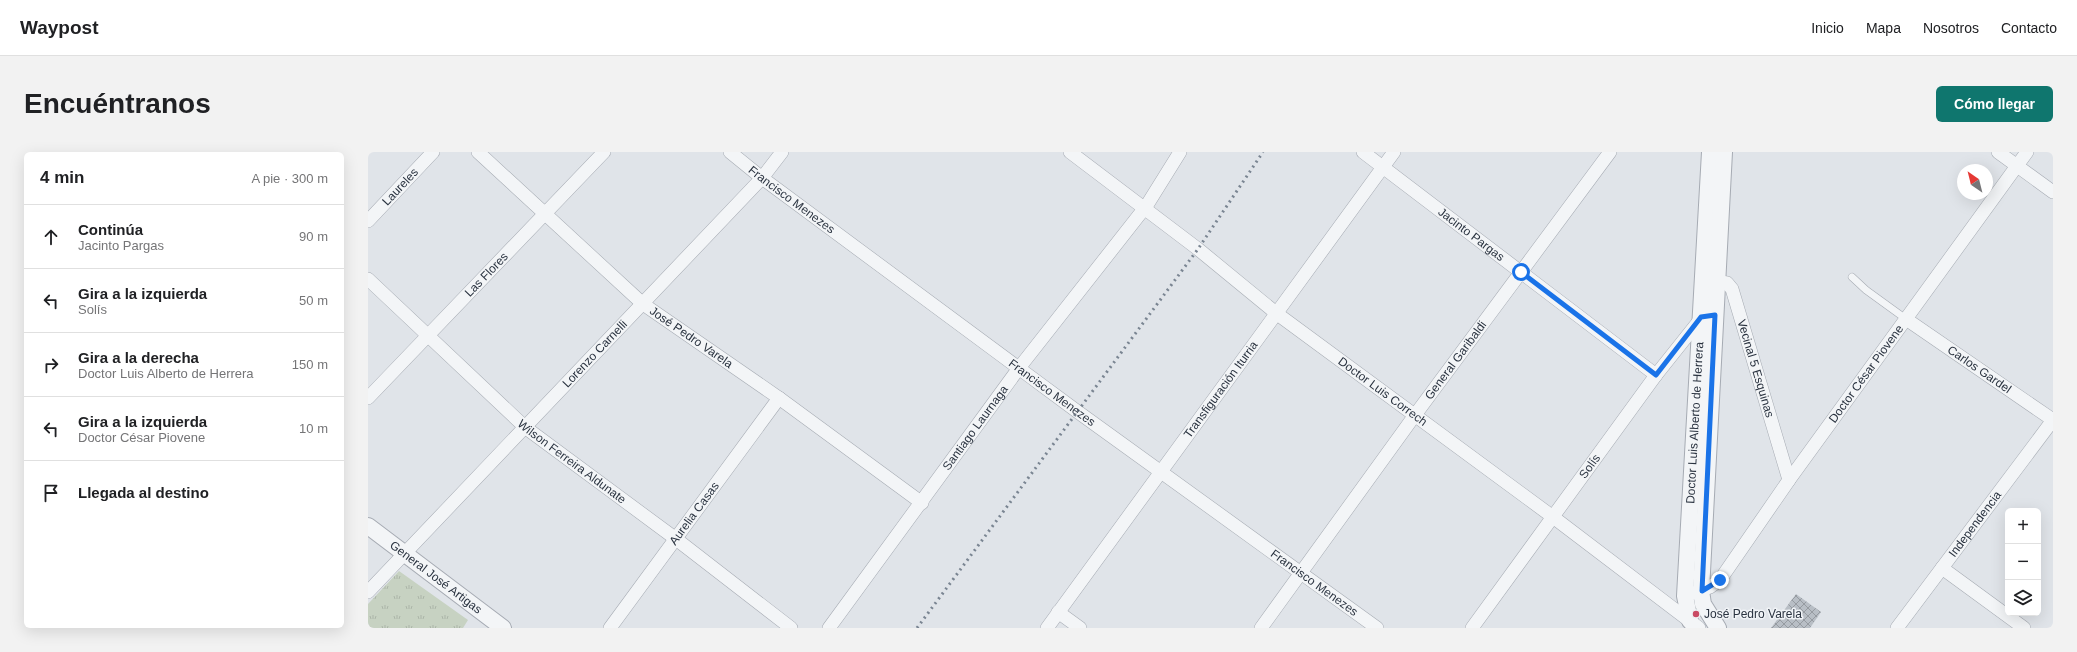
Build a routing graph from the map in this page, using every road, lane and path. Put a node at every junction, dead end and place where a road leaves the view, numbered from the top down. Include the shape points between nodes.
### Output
1 (433, 152) edge
2 (478, 152) edge
3 (604, 152) edge
4 (730, 152) edge
5 (782, 152) edge
6 (1070, 152) edge
7 (1180, 152) edge
8 (1363, 152) edge
9 (1394, 152) edge
10 (1610, 152) edge
11 (1710, 152) edge
12 (1724, 152) edge
13 (1998, 152) edge
14 (2027, 152) edge
15 (2017, 166) junction
16 (1383, 167) junction
17 (762, 178) junction
18 (2053, 192) edge
19 (1143, 209) junction
20 (544, 214) junction
21 (368, 221) edge
22 (1521, 272) junction
23 (1852, 277) dead end
24 (368, 279) edge
25 (1710, 280) junction
26 (643, 304) junction
27 (1276, 313) junction
28 (1708, 316) junction
29 (1906, 319) junction
30 (427, 336) junction
31 (1019, 368) junction
32 (1656, 375) junction
33 (368, 398) edge
34 (779, 398) junction
35 (1415, 415) junction
36 (2053, 420) edge
37 (526, 428) junction
38 (1161, 472) junction
39 (1789, 480) junction
40 (922, 503) junction
41 (1553, 517) junction
42 (368, 526) edge
43 (676, 539) junction
44 (405, 554) junction
45 (1942, 568) junction
46 (1301, 573) junction
47 (1702, 591) junction
48 (368, 592) edge
49 (1685, 596) junction
50 (1058, 612) junction
51 (1700, 625) edge
52 (503, 628) edge
53 (610, 628) edge
54 (791, 628) edge
55 (829, 628) edge
56 (1047, 628) edge
57 (1080, 628) edge
58 (1260, 628) edge
59 (1377, 628) edge
60 (1472, 628) edge
61 (1897, 628) edge
62 (2024, 628) edge

1 - 21 street, Laureles
2 - 20 street, José Pedro Varela
3 - 20 street, Las Flores
4 - 17 street, Francisco Menezes
5 - 17 street, Lorenzo Carnelli
6 - 19 street, Doctor Luis Correch
7 - 19 street, Santiago Laurnaga
8 - 16 street, Jacinto Pargas
9 - 16 street, Transfiguración Iturria
10 - 22 street, General Garibaldi
11 - 25 street, Doctor Luis Alberto de Herrera
12 - 25 street, Doctor Luis Alberto de Herrera
13 - 15 street
14 - 15 street, Doctor César Piovene
15 - 18 street
15 - 29 street, Doctor César Piovene
16 - 22 street, Jacinto Pargas
16 - 27 street, Transfiguración Iturria
17 - 26 street, Lorenzo Carnelli
17 - 31 street, Francisco Menezes
19 - 27 street, Doctor Luis Correch via 1198,249
19 - 31 street, Santiago Laurnaga
20 - 26 street, José Pedro Varela
20 - 30 street, Las Flores
22 - 32 street, Jacinto Pargas
22 - 35 street, General Garibaldi
23 - 29 lane
24 - 30 street, Wilson Ferreira Aldunate
25 - 28 street, Doctor Luis Alberto de Herrera
25 - 39 street, Vecinal 5 Esquinas via 1727,283 1732,289
26 - 34 street, José Pedro Varela
26 - 37 street, Lorenzo Carnelli
27 - 35 street, Doctor Luis Correch
27 - 38 street, Transfiguración Iturria
28 - 32 street, Solís
28 - 47 street, Doctor Luis Alberto de Herrera
28 - 49 street, Doctor Luis Alberto de Herrera
29 - 36 street, Carlos Gardel
29 - 39 street, Doctor César Piovene
30 - 33 street, Las Flores
30 - 37 street, Wilson Ferreira Aldunate
31 - 38 street, Francisco Menezes
31 - 40 street, Santiago Laurnaga
32 - 41 street, Solís
34 - 40 street, José Pedro Varela
34 - 43 street, Aurelia Casas
35 - 41 street, Doctor Luis Correch
35 - 46 street, General Garibaldi
36 - 45 street, Independencia
37 - 43 street, Wilson Ferreira Aldunate
37 - 44 street, Lorenzo Carnelli
38 - 46 street, Francisco Menezes
38 - 50 street, Transfiguración Iturria
39 - 47 street, Doctor César Piovene via 1720,580
40 - 55 street, Santiago Laurnaga
41 - 51 street, Doctor Luis Correch
41 - 60 street, Solís
42 - 44 street, General José Artigas
43 - 53 street, Aurelia Casas
43 - 54 street, Wilson Ferreira Aldunate
44 - 48 street, Lorenzo Carnelli
44 - 52 street, General José Artigas
45 - 61 street, Independencia
45 - 62 street
46 - 58 street, General Garibaldi
46 - 59 street, Francisco Menezes
47 - 49 street, Doctor César Piovene
47 - 51 street, Doctor Luis Alberto de Herrera via 1704,604
49 - 51 street, Doctor Luis Alberto de Herrera
50 - 56 street, Transfiguración Iturria
50 - 57 street

